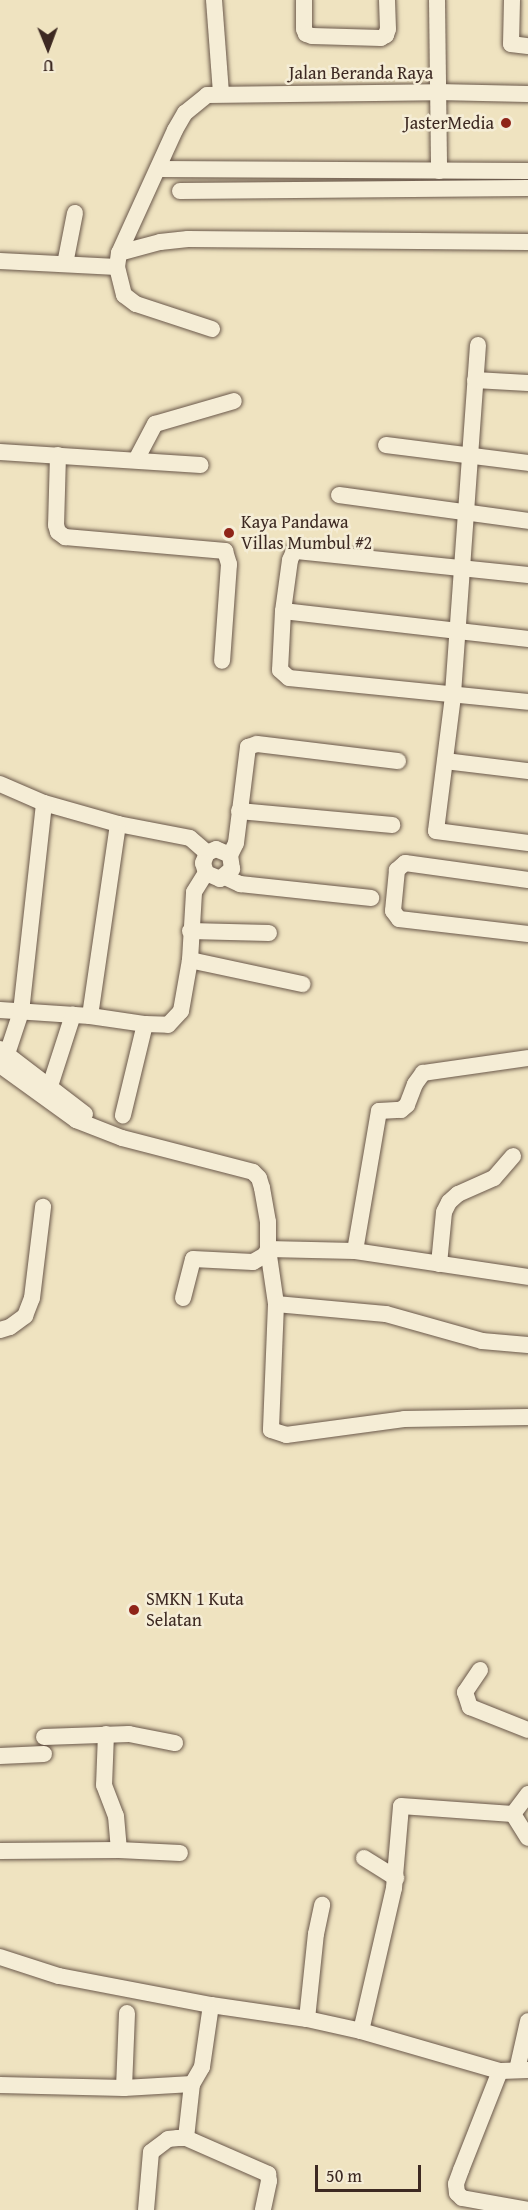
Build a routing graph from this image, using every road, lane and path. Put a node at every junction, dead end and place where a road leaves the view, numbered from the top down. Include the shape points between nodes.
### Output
1 (214, 0) edge
2 (304, 0) edge
3 (387, 0) edge
4 (437, 0) edge
5 (512, 0) edge
6 (528, 46) edge
7 (437, 92) junction
8 (220, 93) junction
9 (528, 94) edge
10 (158, 169) junction
11 (439, 171) junction
12 (528, 171) edge
13 (528, 188) edge
14 (180, 191) dead end
15 (75, 213) dead end
16 (528, 242) edge
17 (118, 260) junction
18 (0, 261) edge
19 (65, 264) junction
20 (212, 329) dead end
21 (478, 345) dead end
22 (475, 380) junction
23 (528, 383) edge
24 (234, 401) dead end
25 (386, 445) dead end
26 (0, 452) edge
27 (58, 455) junction
28 (470, 455) junction
29 (136, 460) junction
30 (528, 463) edge
31 (201, 465) dead end
32 (339, 495) dead end
33 (465, 513) junction
34 (528, 521) edge
35 (462, 569) junction
36 (528, 575) edge
37 (283, 611) junction
38 (458, 631) junction
39 (528, 639) edge
40 (222, 661) dead end
41 (453, 696) junction
42 (528, 702) edge
43 (398, 761) dead end
44 (445, 761) junction
45 (528, 771) edge
46 (0, 784) edge
47 (44, 803) junction
48 (239, 811) junction
49 (118, 824) junction
50 (392, 825) dead end
51 (528, 843) edge
52 (207, 854) junction
53 (230, 855) junction
54 (206, 873) junction
55 (225, 877) junction
56 (528, 880) edge
57 (371, 898) dead end
58 (190, 931) junction
59 (270, 933) dead end
60 (528, 934) edge
61 (190, 960) junction
62 (302, 984) dead end
63 (0, 1010) edge
64 (21, 1012) junction
65 (81, 1015) junction
66 (145, 1024) junction
67 (2, 1056) edge
68 (528, 1058) edge
69 (50, 1086) junction
70 (123, 1115) dead end
71 (98, 1129) junction
72 (513, 1156) dead end
73 (43, 1207) dead end
74 (268, 1249) junction
75 (355, 1251) junction
76 (439, 1264) junction
77 (528, 1277) edge
78 (183, 1298) dead end
79 (276, 1304) junction
80 (0, 1330) edge
81 (528, 1345) edge
82 (528, 1417) edge
83 (480, 1670) dead end
84 (528, 1730) edge
85 (106, 1734) junction
86 (175, 1743) dead end
87 (0, 1756) edge
88 (528, 1794) edge
89 (513, 1814) junction
90 (528, 1838) edge
91 (119, 1850) junction
92 (0, 1851) edge
93 (180, 1853) dead end
94 (364, 1858) dead end
95 (396, 1878) junction
96 (322, 1905) dead end
97 (0, 1957) edge
98 (211, 2006) junction
99 (127, 2013) dead end
100 (307, 2019) junction
101 (528, 2020) edge
102 (361, 2031) junction
103 (523, 2070) edge
104 (500, 2071) junction
105 (192, 2084) junction
106 (0, 2085) edge
107 (124, 2088) junction
108 (186, 2138) junction
109 (146, 2210) edge
110 (263, 2210) edge
111 (528, 2210) edge

1 - 8 street
2 - 3 street via 306,34 381,38 388,29
4 - 7 street
5 - 6 street via 512,44
7 - 8 street, Jalan Beranda Raya
7 - 9 street, Jalan Beranda Raya
7 - 11 street
8 - 10 street, Jalan Beranda Raya via 195,102 175,130
10 - 11 street
10 - 17 street
11 - 12 street
13 - 14 street
15 - 19 street
16 - 17 street via 188,238 160,242
17 - 19 street
17 - 20 street via 124,295 136,304
18 - 19 street
21 - 22 street
22 - 23 street
22 - 28 street
24 - 29 street via 154,424
25 - 28 street
26 - 27 street
27 - 29 street
27 - 40 street via 56,525 61,535 225,551 229,555
28 - 30 street
28 - 33 street
29 - 31 street
32 - 33 street
33 - 34 street
33 - 35 street
35 - 36 street
35 - 37 street via 298,550 290,560
35 - 38 street
37 - 38 street
37 - 41 street via 280,670 289,678
38 - 39 street
38 - 41 street
41 - 42 street
41 - 44 street
43 - 48 street via 252,745 246,751
44 - 45 street
44 - 51 street via 436,831
46 - 47 street
47 - 49 street
47 - 64 street
48 - 50 street
48 - 53 street via 236,843
49 - 52 street via 190,838
49 - 65 street
52 - 53 street via 216,849
52 - 54 street via 203,863
53 - 55 street via 232,869
54 - 55 street via 215,878
54 - 58 street via 194,892
55 - 57 street via 240,884
56 - 60 street via 405,864 397,870 393,911 399,919
58 - 59 street
58 - 61 street
61 - 62 street
61 - 66 street via 177,1017 168,1025
63 - 64 street
64 - 65 street
64 - 67 street
65 - 66 street
65 - 69 street
66 - 70 street
67 - 69 street
67 - 71 street via 76,1120
68 - 75 street via 423,1073 404,1108 379,1112
69 - 71 street via 82,1110
71 - 74 street via 253,1172 260,1178 262,1188
72 - 76 street via 494,1178 449,1202 444,1212
73 - 80 street via 32,1298 25,1316
74 - 75 street
74 - 78 street via 266,1255 253,1262 193,1259
74 - 79 street
75 - 76 street
76 - 77 street
79 - 81 street via 386,1314 482,1341
79 - 82 street via 271,1430 286,1434 404,1419
83 - 84 street via 465,1692 470,1707
85 - 86 street
85 - 87 street
85 - 91 street via 104,1785 116,1816
88 - 89 street
89 - 90 street
89 - 95 street via 401,1806
91 - 92 street
91 - 93 street
94 - 95 street
95 - 102 street
96 - 100 street
97 - 98 street via 59,1976
98 - 100 street
98 - 105 street via 202,2067
99 - 107 street
100 - 102 street
101 - 103 street
102 - 104 street
103 - 104 street
104 - 111 street via 456,2184 462,2198
105 - 107 street
105 - 108 street
106 - 107 street
108 - 109 street via 168,2139 151,2152
108 - 110 street via 268,2174

